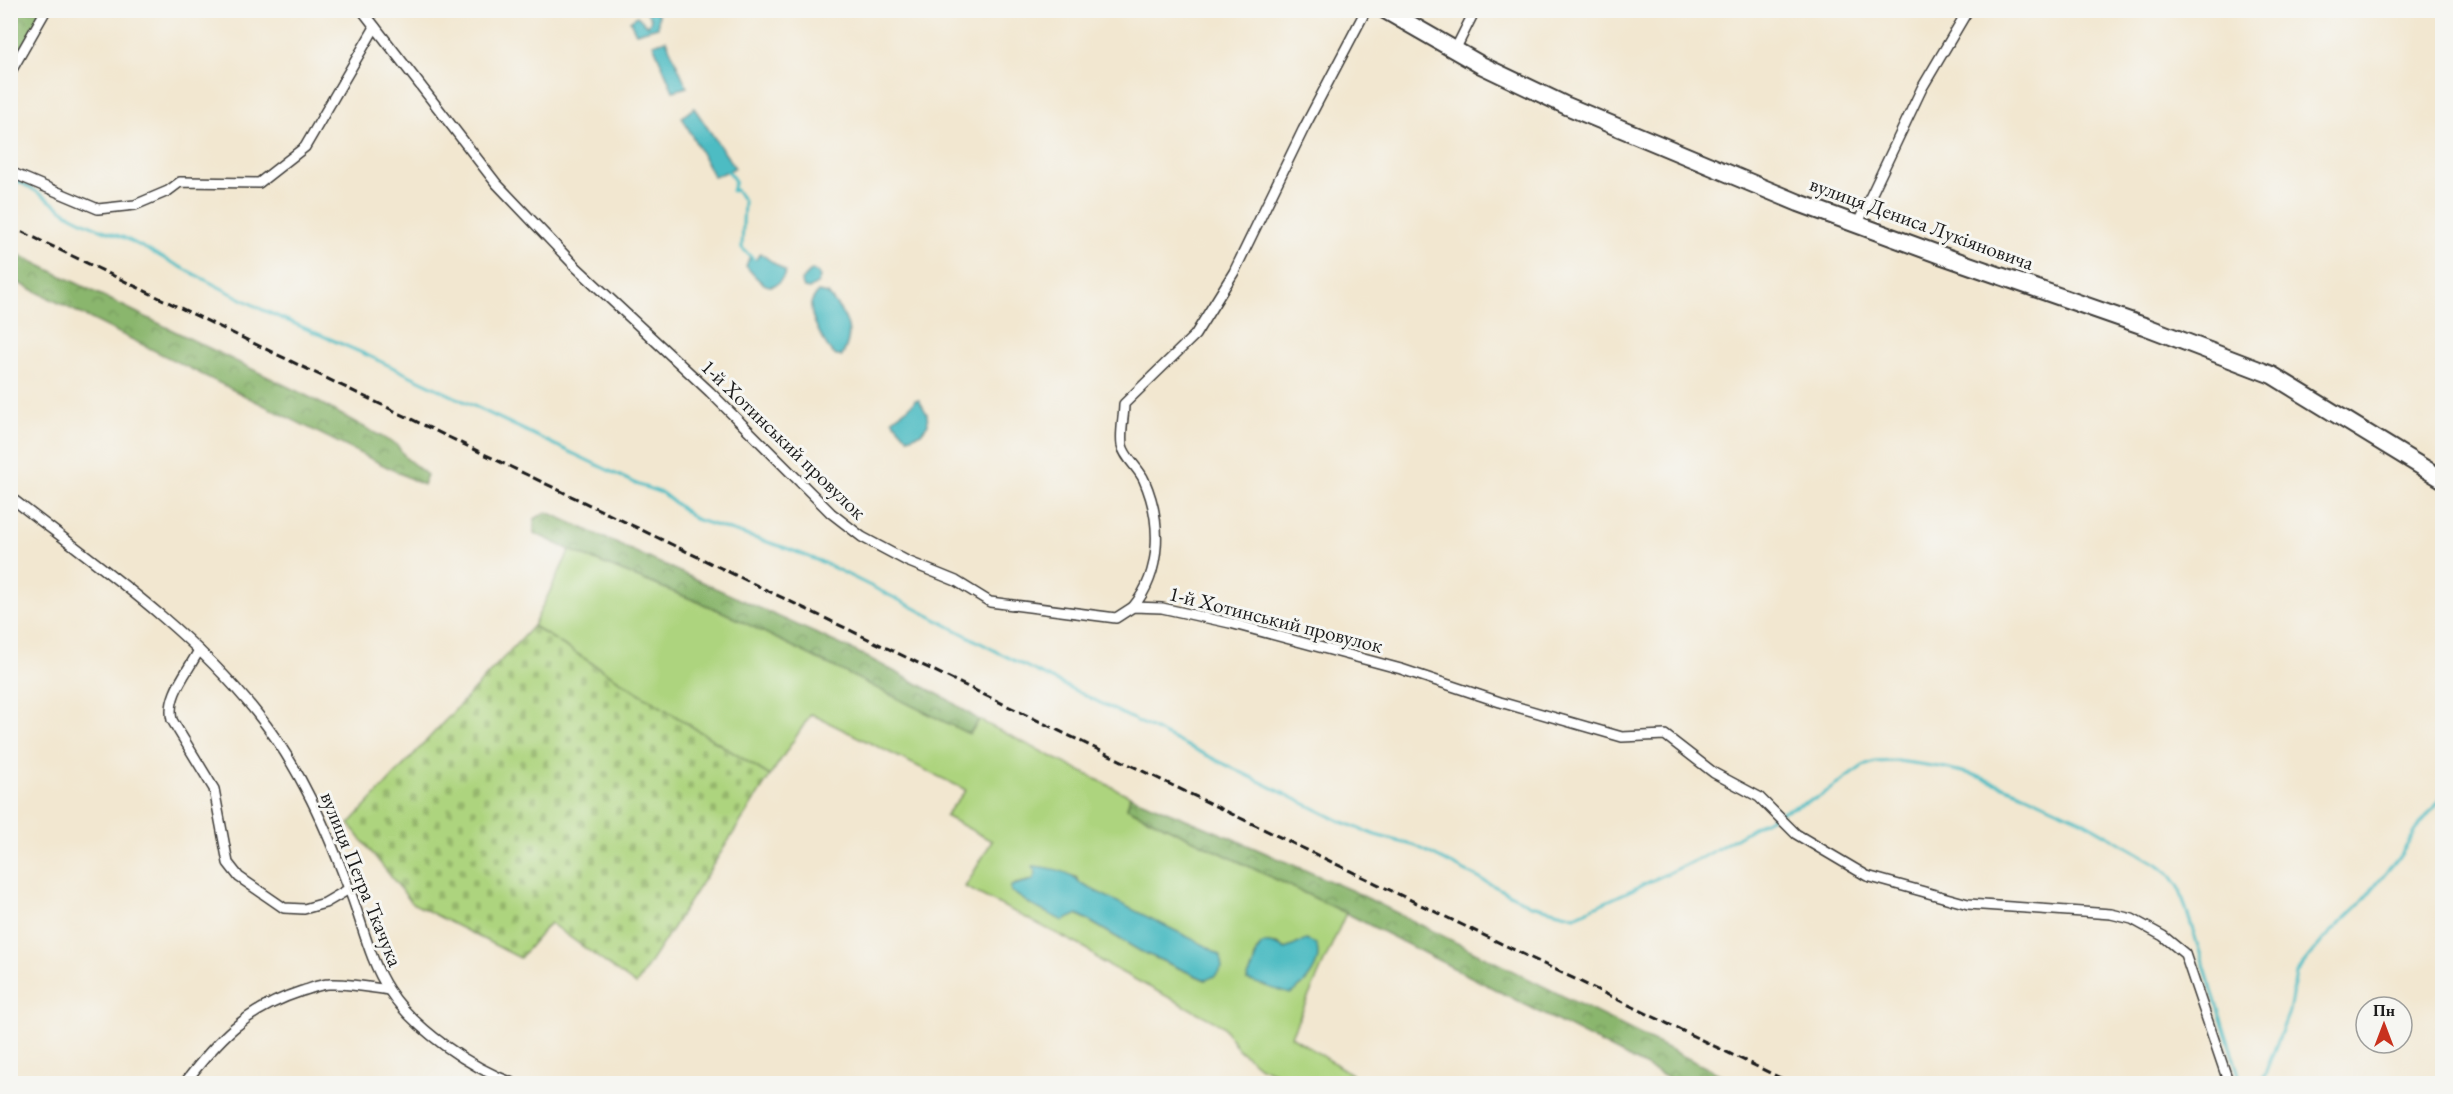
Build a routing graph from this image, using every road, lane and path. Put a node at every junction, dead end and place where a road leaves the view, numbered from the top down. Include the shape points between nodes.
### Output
1 (46, 10) edge
2 (362, 10) edge
3 (1366, 10) edge
4 (1385, 10) edge
5 (1475, 10) edge
6 (1968, 10) edge
7 (375, 27) junction
8 (1455, 50) junction
9 (10, 73) edge
10 (10, 172) edge
11 (1857, 225) junction
12 (2442, 479) edge
13 (10, 497) edge
14 (1133, 607) junction
15 (199, 650) junction
16 (349, 889) junction
17 (388, 990) junction
18 (184, 1083) edge
19 (510, 1083) edge
20 (2229, 1083) edge

1 - 9 street
2 - 7 street, 1-й Хотинський провулок
3 - 14 street via 1234,272 1195,335 1124,404 1122,447 1144,479 1157,531 1152,573
4 - 8 highway, вулиця Дениса Лукіяновича
5 - 8 street
6 - 11 street via 1922,88
7 - 10 street via 305,147 259,183 180,182 135,205 98,209
7 - 14 street, 1-й Хотинський провулок via 496,183 576,267 710,392 795,479 862,537 956,581 990,602 1116,618
8 - 11 highway, вулиця Дениса Лукіяновича via 1567,106
11 - 12 highway, вулиця Дениса Лукіяновича via 2272,375
13 - 15 street, вулиця Петра Ткачука via 154,609
14 - 20 street, 1-й Хотинський провулок via 1162,608 1230,623 1401,669 1622,737 1665,735 1714,773 1759,796 1796,834 1867,876 1968,904 2111,914 2132,920 2163,936 2185,954
15 - 16 street, вулиця Петра Ткачука via 257,712 297,773
15 - 16 street via 169,708 172,720 214,789 228,863 239,877 284,908 304,909 325,903
16 - 17 street, вулиця Петра Ткачука
17 - 18 street via 326,984 293,994 233,1028
17 - 19 street, вулиця Петра Ткачука via 414,1020 458,1054

